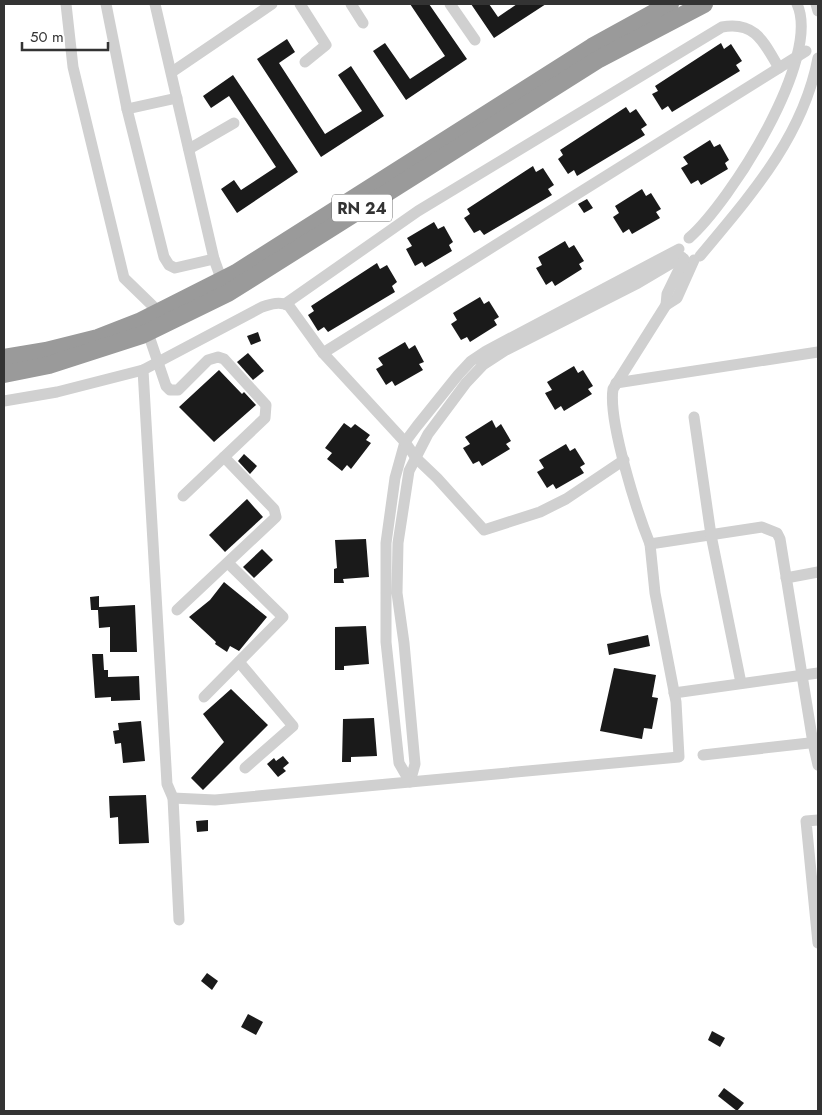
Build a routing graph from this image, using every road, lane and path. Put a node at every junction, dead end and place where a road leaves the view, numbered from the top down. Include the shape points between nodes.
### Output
1 (66, 4) edge
2 (106, 4) edge
3 (155, 4) edge
4 (272, 4) edge
5 (300, 4) edge
6 (351, 4) edge
7 (450, 4) edge
8 (670, 4) edge
9 (704, 4) edge
10 (797, 4) edge
11 (816, 4) edge
12 (818, 11) edge
13 (363, 23) dead end
14 (475, 40) dead end
15 (806, 51) junction
16 (818, 58) edge
17 (305, 62) dead end
18 (780, 68) junction
19 (172, 72) junction
20 (177, 98) junction
21 (127, 109) junction
22 (234, 123) dead end
23 (189, 149) junction
24 (689, 238) junction
25 (688, 256) junction
26 (214, 259) junction
27 (222, 281) junction
28 (285, 304) junction
29 (159, 312) junction
30 (148, 333) junction
31 (818, 352) edge
32 (323, 353) junction
33 (4, 358) edge
34 (158, 362) junction
35 (142, 370) junction
36 (4, 374) edge
37 (616, 383) junction
38 (4, 401) edge
39 (694, 417) dead end
40 (405, 442) junction
41 (224, 456) junction
42 (416, 458) junction
43 (624, 460) junction
44 (183, 496) dead end
45 (711, 536) junction
46 (650, 544) junction
47 (228, 562) junction
48 (818, 572) edge
49 (786, 578) junction
50 (177, 610) dead end
51 (239, 662) junction
52 (818, 673) edge
53 (802, 676) junction
54 (741, 683) junction
55 (674, 693) junction
56 (204, 697) dead end
57 (815, 742) edge
58 (703, 755) dead end
59 (818, 765) edge
60 (245, 768) dead end
61 (410, 782) junction
62 (173, 798) junction
63 (818, 820) edge
64 (180, 920) dead end
65 (818, 943) edge

1 - 29 street via 74,67 124,278
2 - 21 street
3 - 19 street
4 - 19 street
5 - 17 street via 326,44
6 - 13 street
7 - 14 street
8 - 27 highway, RN 24 via 592,47
9 - 30 highway, RN 24 via 599,59 228,293
10 - 15 street via 804,12
11 - 12 street
15 - 18 street
15 - 24 street via 799,80 760,154 707,223
16 - 25 street via 802,114 778,157 750,197
18 - 28 street via 758,35 736,24 722,27 418,211
18 - 32 street
19 - 20 street
20 - 21 street
20 - 23 street
21 - 26 street via 169,265 175,268
22 - 23 street
23 - 26 street
24 - 25 street via 681,243
24 - 25 street via 701,245
25 - 37 street via 666,294 666,305
25 - 40 street via 486,350 458,375
25 - 42 street via 483,365 466,382 428,434
26 - 27 street
27 - 29 highway, RN 24
28 - 32 street
28 - 34 street via 262,307
29 - 33 highway, RN 24 via 98,338
30 - 34 street
30 - 36 highway, RN 24 via 49,365
31 - 37 street
32 - 40 street
34 - 35 street
34 - 41 street via 168,389 175,391 211,358 222,358 264,401 267,409 265,418
35 - 38 street via 57,392
35 - 62 street via 167,784
37 - 43 street via 611,403
39 - 45 street
40 - 42 street
40 - 61 street via 395,478 386,543 384,605 400,763
41 - 44 street
41 - 47 street via 277,514 275,520
42 - 43 street via 484,530 549,508
42 - 61 street via 409,471 398,543 397,585 415,764
43 - 46 street
45 - 46 street
45 - 49 street via 770,528 780,539
45 - 54 street
46 - 55 street via 655,593
47 - 50 street
47 - 51 street via 284,617
48 - 49 street
49 - 53 street
51 - 56 street
51 - 60 street via 294,726
52 - 53 street
53 - 54 street
53 - 57 street
54 - 55 street
55 - 61 street via 679,757
57 - 58 street
57 - 59 street
61 - 62 street via 215,800
62 - 64 street
63 - 65 street via 806,821

